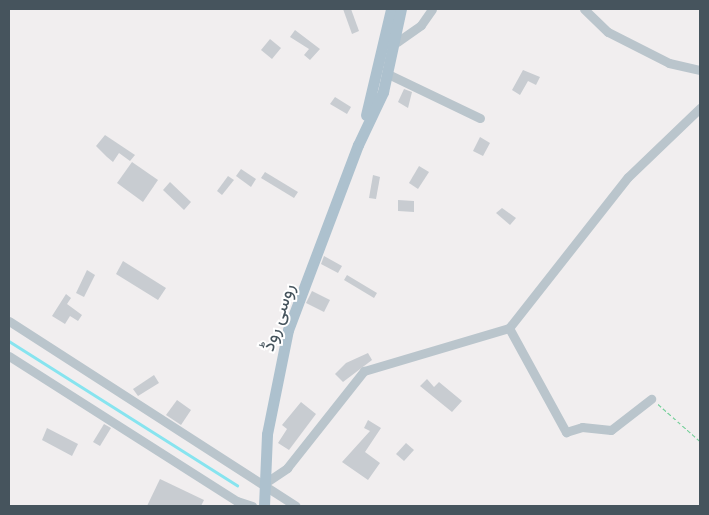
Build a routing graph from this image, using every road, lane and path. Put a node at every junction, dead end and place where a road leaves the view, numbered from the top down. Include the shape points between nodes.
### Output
1 (391, 9) edge
2 (401, 9) edge
3 (432, 9) edge
4 (584, 9) edge
5 (397, 42) junction
6 (700, 70) edge
7 (388, 74) junction
8 (700, 108) edge
9 (480, 118) dead end
10 (358, 146) junction
11 (9, 321) edge
12 (510, 328) junction
13 (9, 356) edge
14 (651, 399) joint
15 (700, 441) edge
16 (265, 483) junction
17 (252, 506) edge
18 (264, 506) edge
19 (296, 506) edge

1 - 10 main road, روسی روڈ via 387,40
2 - 5 main road, روسی روڈ
3 - 5 street via 421,26
4 - 6 street via 608,32 669,63
5 - 7 main road, روسی روڈ
7 - 9 street
7 - 10 main road, روسی روڈ
8 - 12 street via 628,177
10 - 16 main road, روسی روڈ via 288,330 267,434
11 - 16 street
12 - 14 street via 566,432 582,427 611,430
12 - 16 street via 364,371 287,468
13 - 17 street via 237,502
14 - 15 path
16 - 18 main road, روسی روڈ
16 - 19 street

